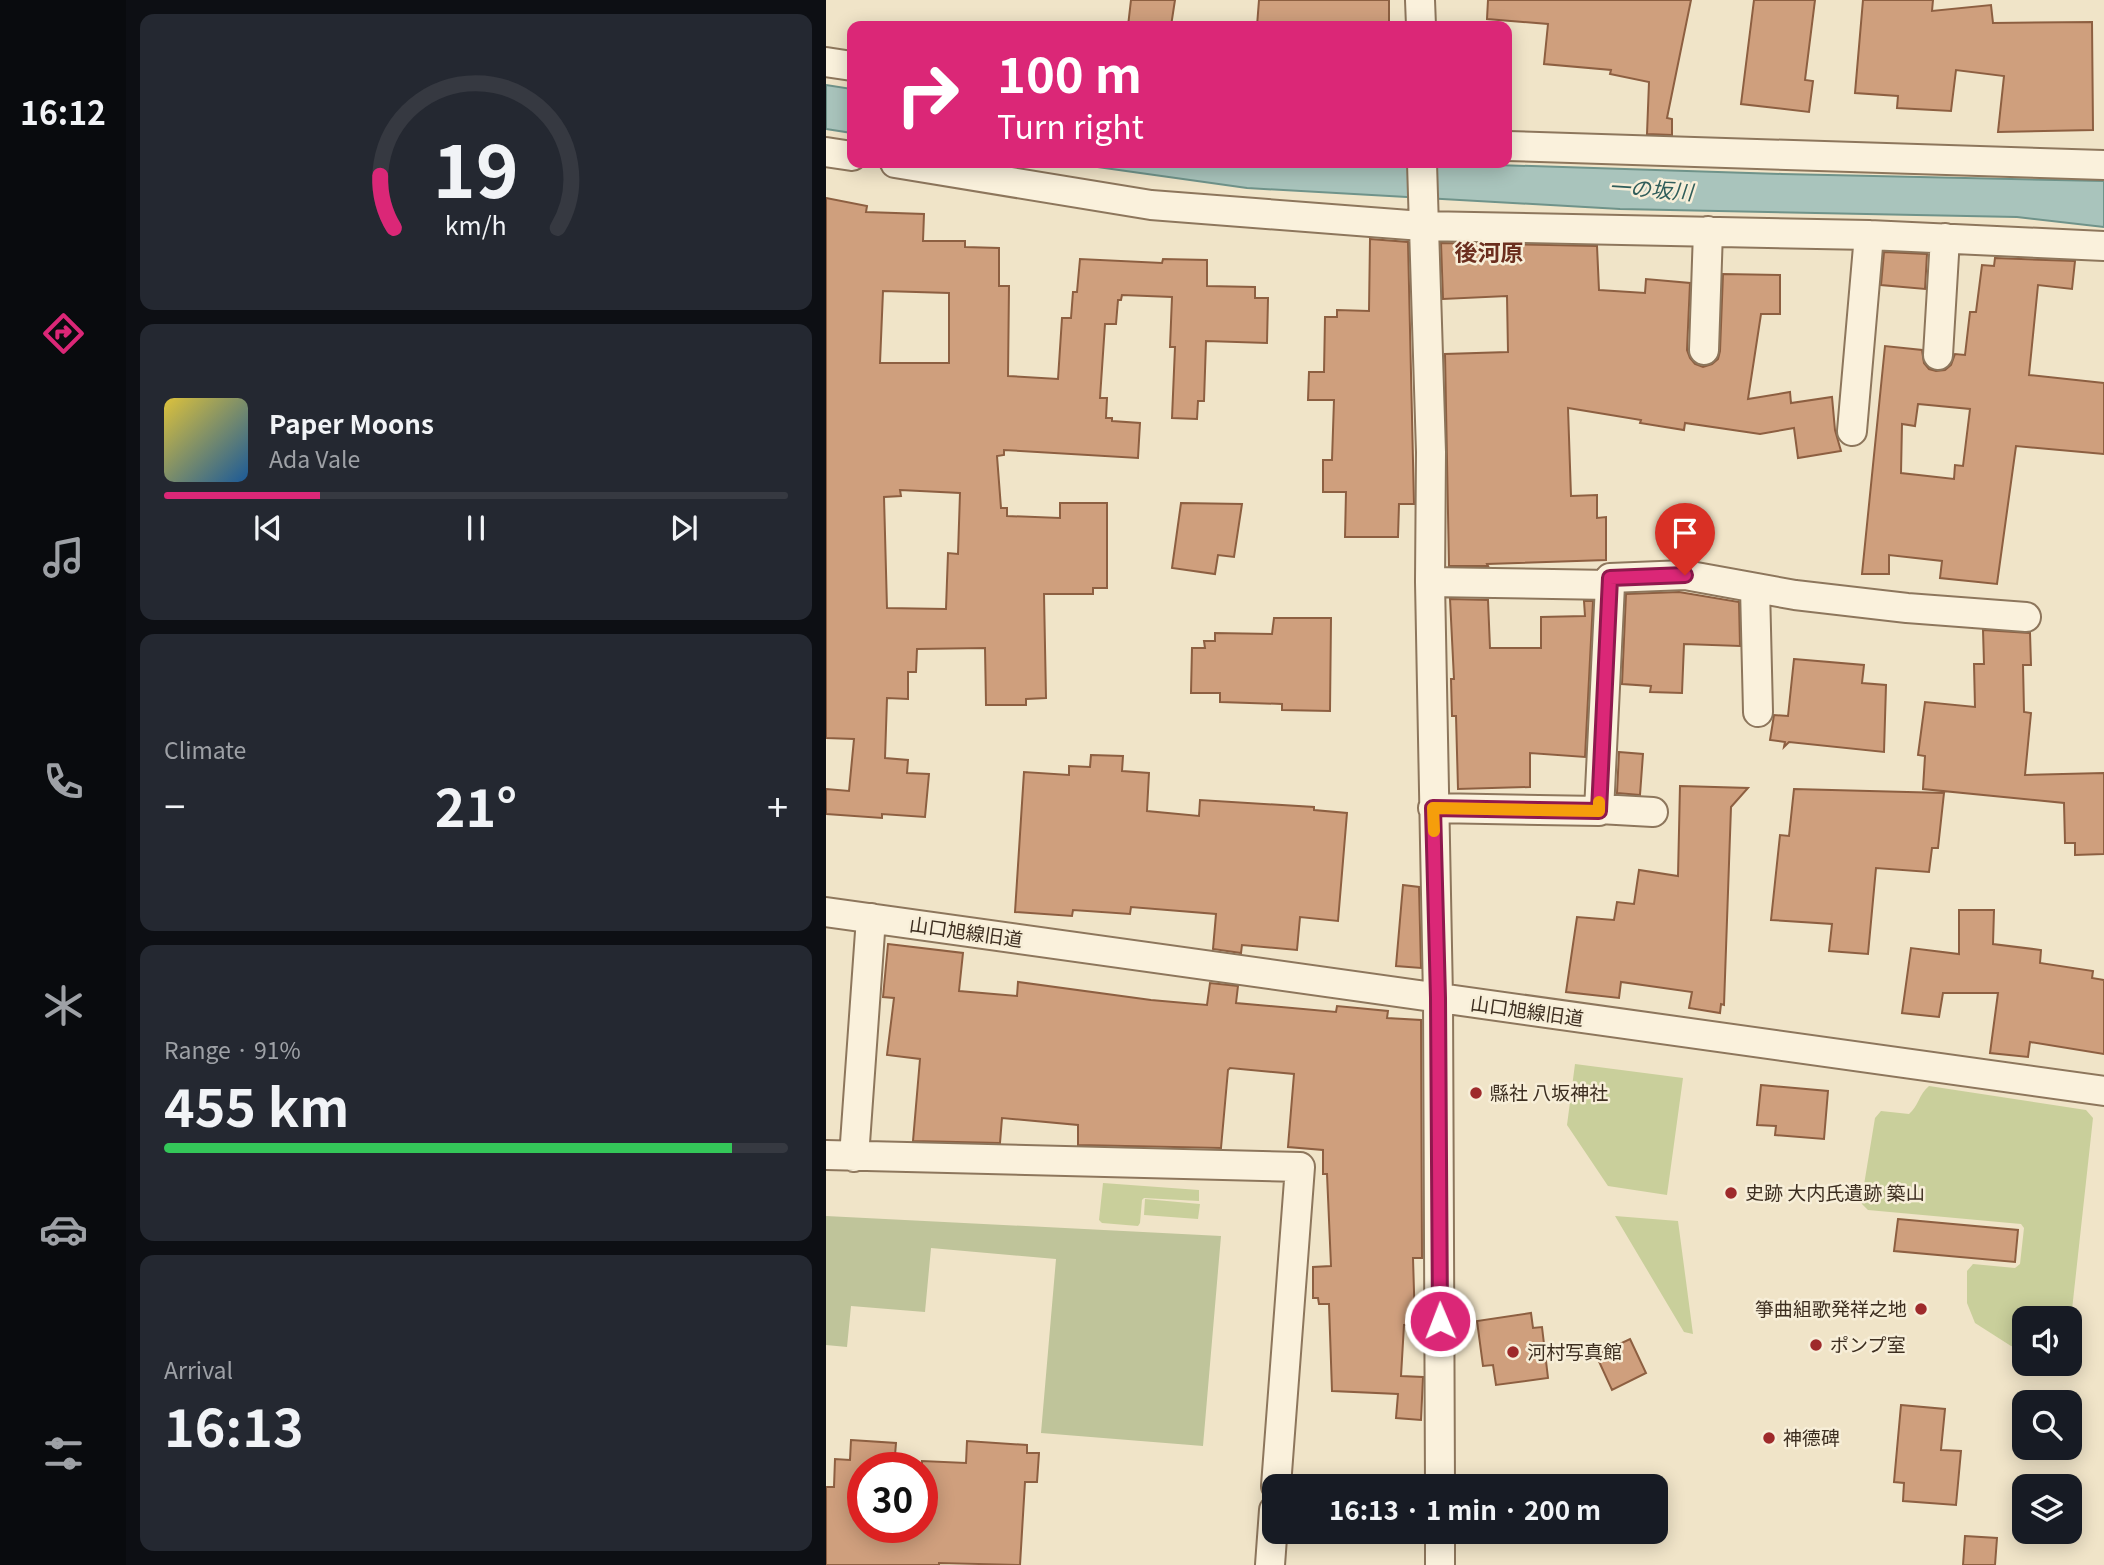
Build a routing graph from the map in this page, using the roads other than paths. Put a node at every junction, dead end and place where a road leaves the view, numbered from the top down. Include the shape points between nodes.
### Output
1 (1420, 0) edge
2 (1421, 21) edge
3 (826, 62) edge
4 (847, 65) edge
5 (1512, 146) edge
6 (826, 152) edge
7 (847, 155) edge
8 (2104, 165) edge
9 (925, 168) edge
10 (1422, 168) edge
11 (1423, 217) junction
12 (1708, 231) junction
13 (1869, 235) junction
14 (1945, 238) junction
15 (2104, 246) edge
16 (1704, 350) dead end
17 (1938, 355) dead end
18 (1852, 431) dead end
19 (1430, 582) junction
20 (1610, 585) junction
21 (1755, 589) junction
22 (2026, 617) dead end
23 (1758, 712) dead end
24 (1433, 808) junction
25 (1599, 809) junction
26 (1653, 812) dead end
27 (826, 912) edge
28 (871, 918) junction
29 (1438, 998) junction
30 (2104, 1091) edge
31 (826, 1154) edge
32 (854, 1157) junction
33 (1277, 1474) edge
34 (1440, 1474) edge
35 (1272, 1544) edge
36 (1440, 1544) edge
37 (1270, 1565) edge
38 (1440, 1565) edge

1 - 2 street
3 - 4 street
5 - 8 street
6 - 7 street
9 - 11 street via 1151,205
10 - 11 street
11 - 12 street
11 - 19 street
12 - 13 street
12 - 16 street
13 - 14 street
13 - 18 street
14 - 15 street
14 - 17 street
19 - 20 street
19 - 24 street
20 - 21 street via 1610,578 1685,575
20 - 25 street
21 - 22 street
21 - 23 street
24 - 25 street
24 - 29 street
25 - 26 street
27 - 28 street, 山口旭線旧道
28 - 29 street, 山口旭線旧道
28 - 32 street
29 - 30 street, 山口旭線旧道
29 - 34 street
31 - 32 street
32 - 33 street via 1300,1167
35 - 37 street
36 - 38 street

